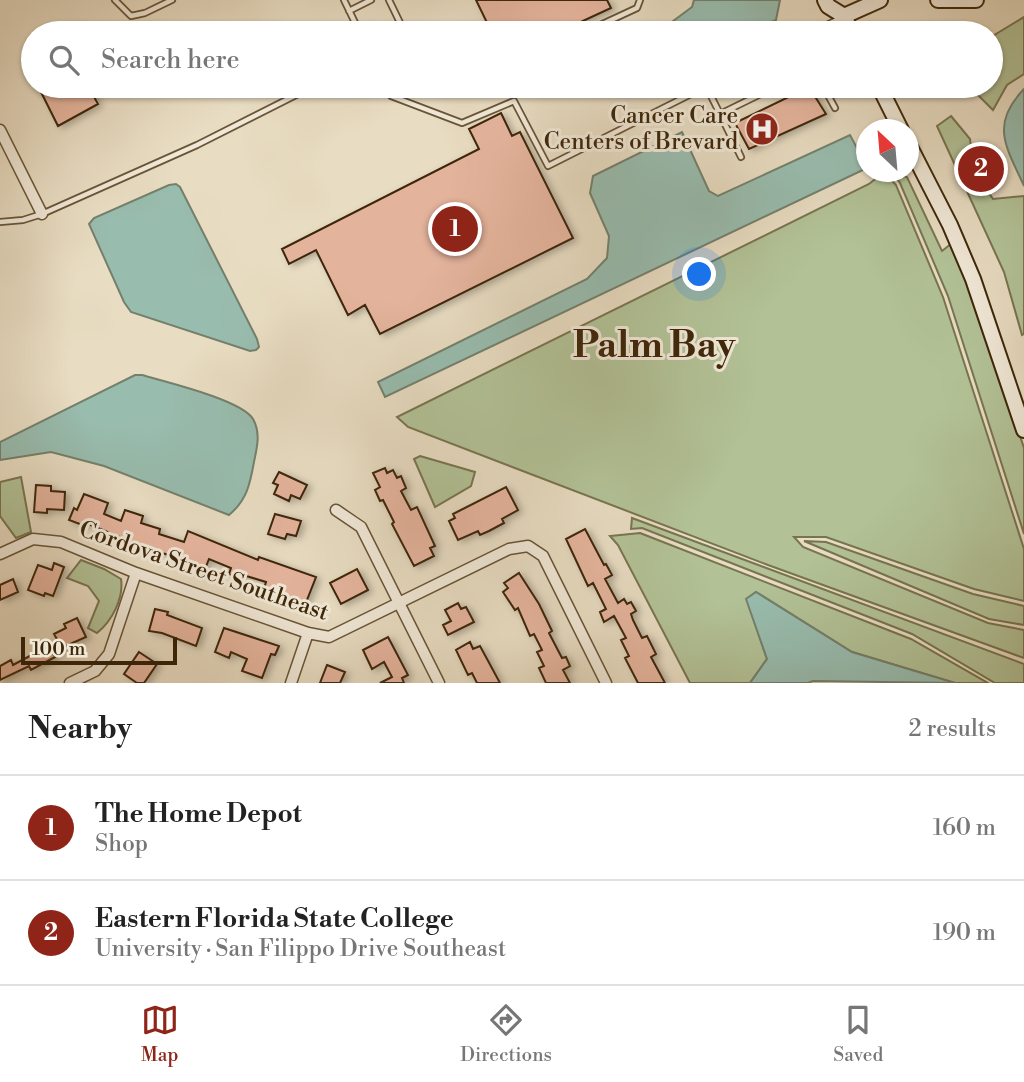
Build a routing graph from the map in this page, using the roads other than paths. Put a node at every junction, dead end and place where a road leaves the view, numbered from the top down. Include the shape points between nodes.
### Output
1 (115, 0) edge
2 (172, 0) edge
3 (344, 0) edge
4 (371, 0) edge
5 (389, 0) edge
6 (640, 0) edge
7 (825, 0) edge
8 (845, 0) edge
9 (880, 0) edge
10 (938, 0) edge
11 (976, 0) edge
12 (349, 10) junction
13 (844, 16) junction
14 (354, 21) edge
15 (399, 21) edge
16 (609, 21) edge
17 (834, 21) edge
18 (846, 21) edge
19 (290, 98) edge
20 (396, 98) edge
21 (682, 98) edge
22 (712, 98) edge
23 (753, 98) edge
24 (830, 98) edge
25 (885, 98) edge
26 (835, 108) dead end
27 (720, 114) junction
28 (896, 119) edge
29 (0, 130) edge
30 (741, 157) dead end
31 (919, 164) edge
32 (42, 214) junction
33 (0, 222) edge
34 (1024, 430) edge
35 (336, 510) dead end
36 (0, 554) edge
37 (136, 573) junction
38 (400, 603) junction
39 (308, 633) junction
40 (70, 683) edge
41 (291, 683) edge
42 (439, 683) edge
43 (606, 683) edge

1 - 2 lane via 131,16
3 - 12 lane
4 - 12 lane
5 - 15 lane
6 - 16 lane via 637,8
7 - 13 street
8 - 13 street
9 - 13 street
10 - 11 street
12 - 14 lane
13 - 17 lane
13 - 18 street
19 - 32 lane
20 - 21 lane via 462,123 514,101 548,166
22 - 27 lane
23 - 27 lane
24 - 26 lane
25 - 28 street
27 - 30 lane
29 - 32 street
31 - 34 street via 973,279
32 - 33 lane
35 - 38 street via 361,527
36 - 37 street, Cordova Street Southeast via 33,539 61,542
37 - 39 street, Cordova Street Southeast
37 - 40 street via 109,654 95,671
38 - 39 street, Cordova Street Southeast via 329,637
38 - 42 street
38 - 43 street, Cordova Street Southeast via 509,549 528,546 542,556
39 - 41 street

